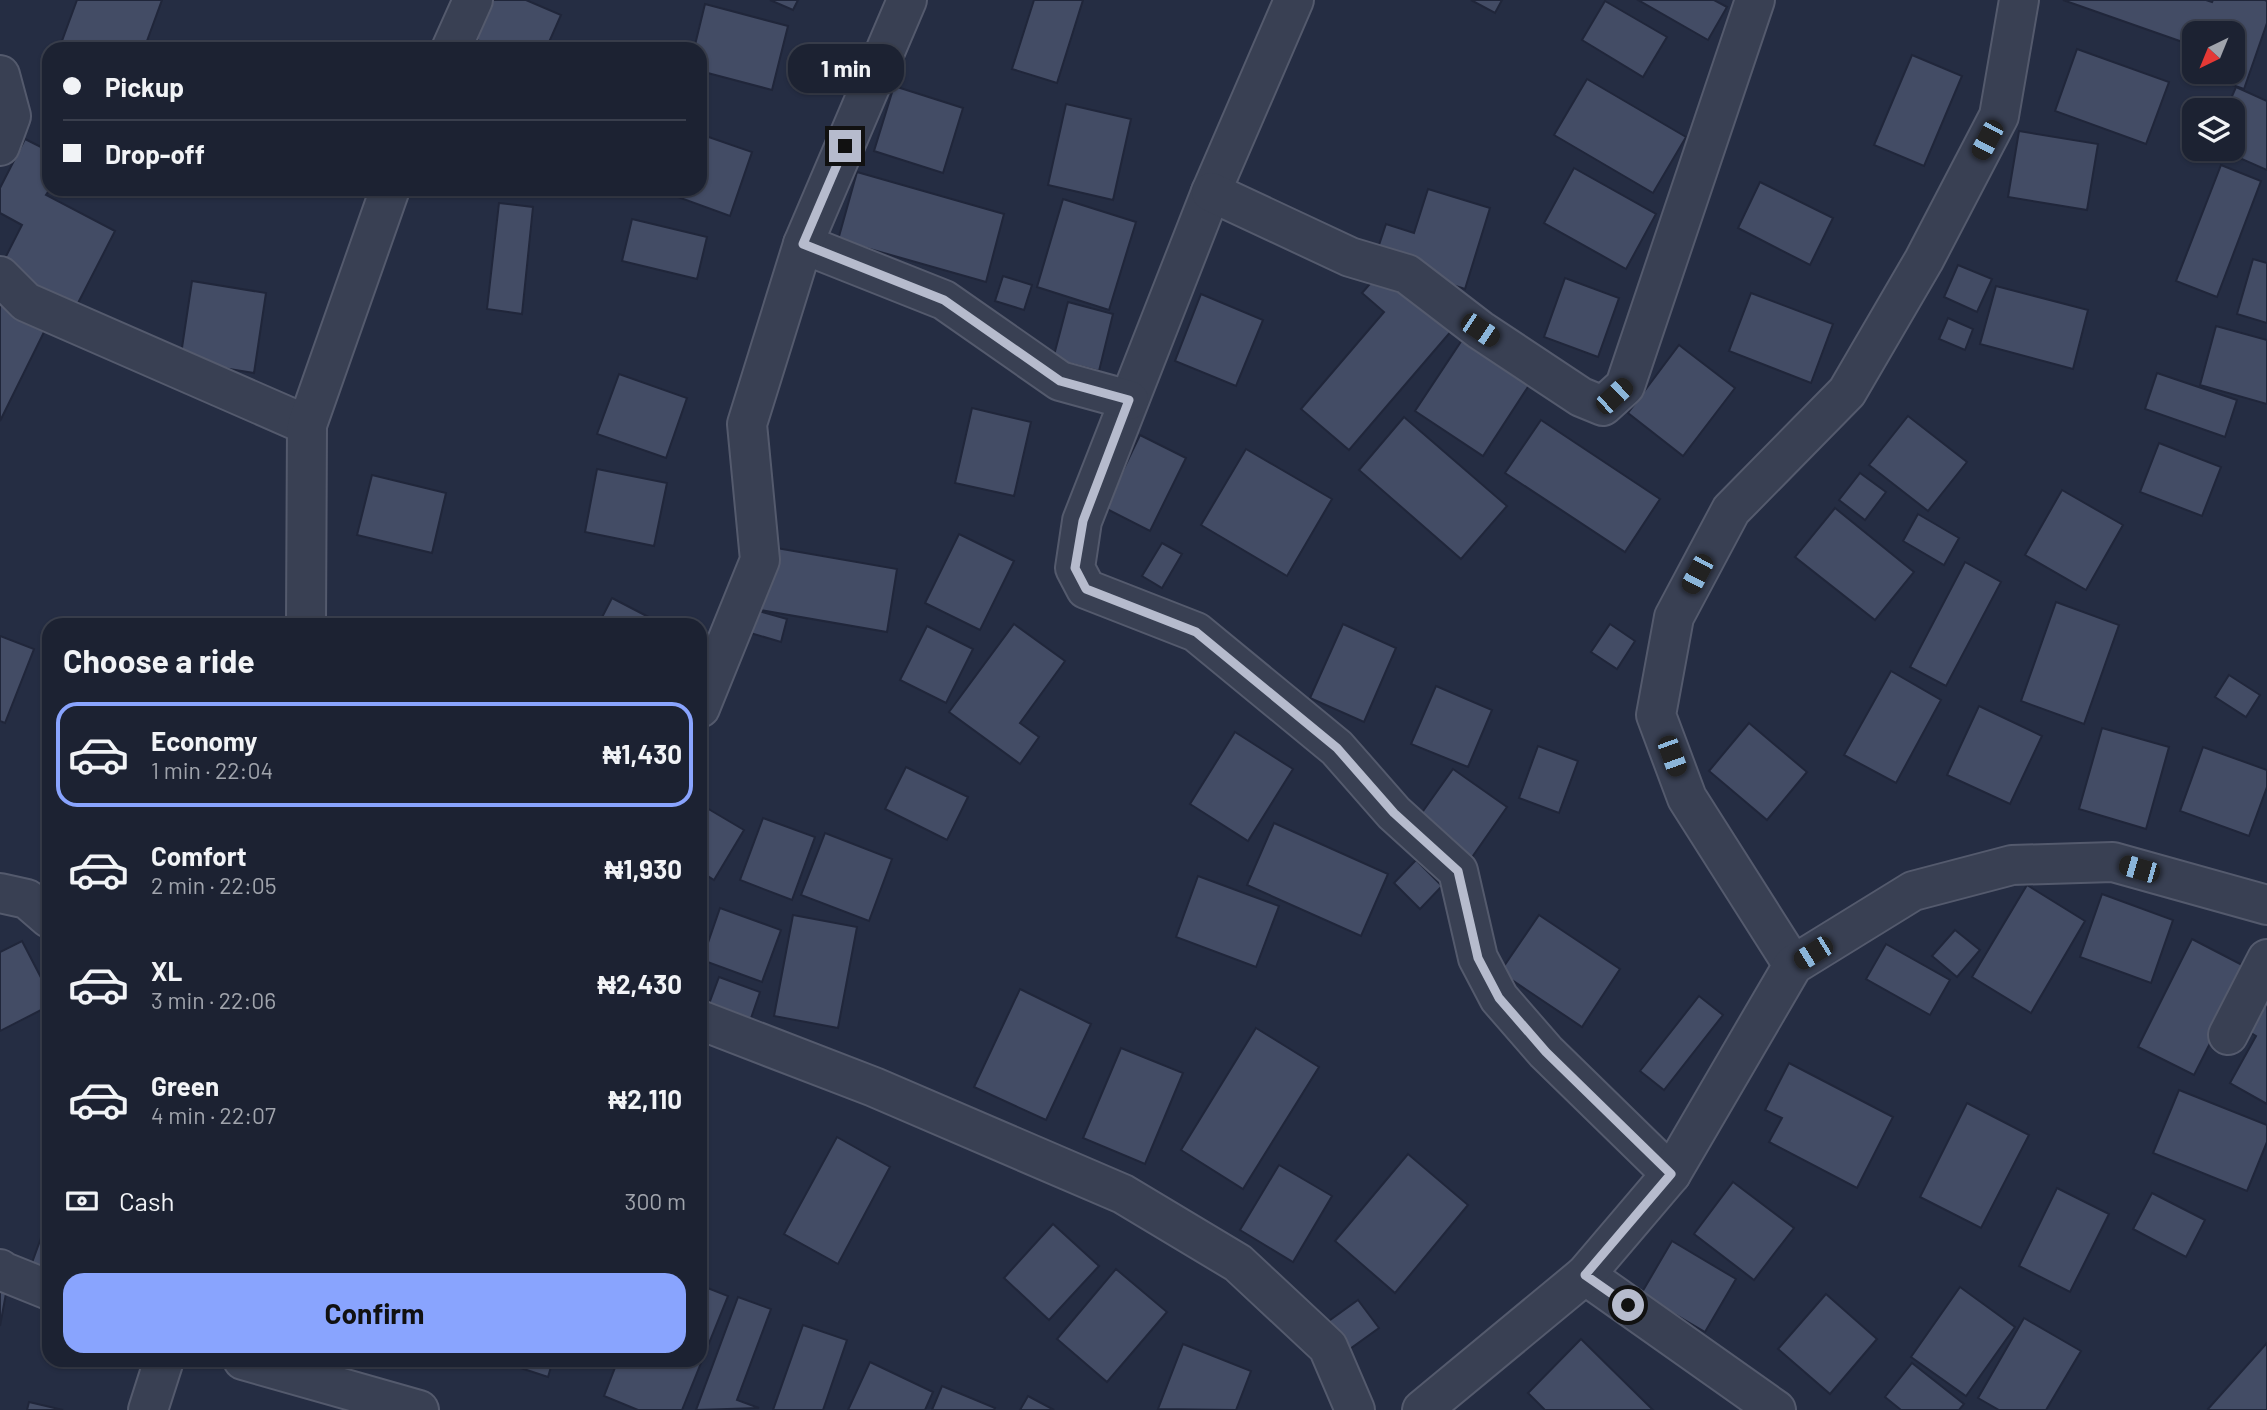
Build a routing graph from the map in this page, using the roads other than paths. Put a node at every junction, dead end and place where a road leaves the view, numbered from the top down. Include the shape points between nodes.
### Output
1 (473, 0) edge
2 (907, 0) edge
3 (1294, 0) edge
4 (1755, 0) edge
5 (2019, 0) edge
6 (454, 42) edge
7 (0, 75) edge
8 (0, 146) edge
9 (1211, 191) junction
10 (388, 196) edge
11 (803, 244) junction
12 (0, 276) edge
13 (1129, 400) junction
14 (307, 425) junction
15 (306, 618) edge
16 (707, 691) edge
17 (0, 893) edge
18 (2267, 905) edge
19 (42, 912) edge
20 (2267, 959) edge
21 (1793, 965) junction
22 (707, 1023) edge
23 (2228, 1035) dead end
24 (1671, 1174) junction
25 (0, 1269) edge
26 (1585, 1275) junction
27 (42, 1287) edge
28 (162, 1367) edge
29 (268, 1367) edge
30 (148, 1410) edge
31 (419, 1410) edge
32 (1355, 1410) edge
33 (1422, 1410) edge
34 (1776, 1410) edge

1 - 6 street
2 - 11 street
3 - 9 street
4 - 9 street via 1625,386 1603,406 1581,397 1480,330 1407,274 1350,257
5 - 21 street via 1999,116 1924,260 1847,392 1731,510 1674,617 1656,715 1687,798
7 - 8 street via 11,116
9 - 13 street
10 - 14 street
11 - 13 street via 944,300 1060,381
11 - 16 street via 747,424 760,560
12 - 14 street via 26,302
13 - 24 street via 1083,521 1075,568 1086,589 1196,632 1337,748 1394,813 1458,871 1478,958 1499,998 1546,1052
14 - 15 street
17 - 19 street via 27,899
18 - 21 street via 2113,862 2012,865 1913,891
20 - 23 street
21 - 24 street
22 - 32 street via 874,1087 1123,1194 1238,1264 1328,1347
24 - 26 street
25 - 27 street
26 - 33 street
26 - 34 street
28 - 30 street
29 - 31 street

